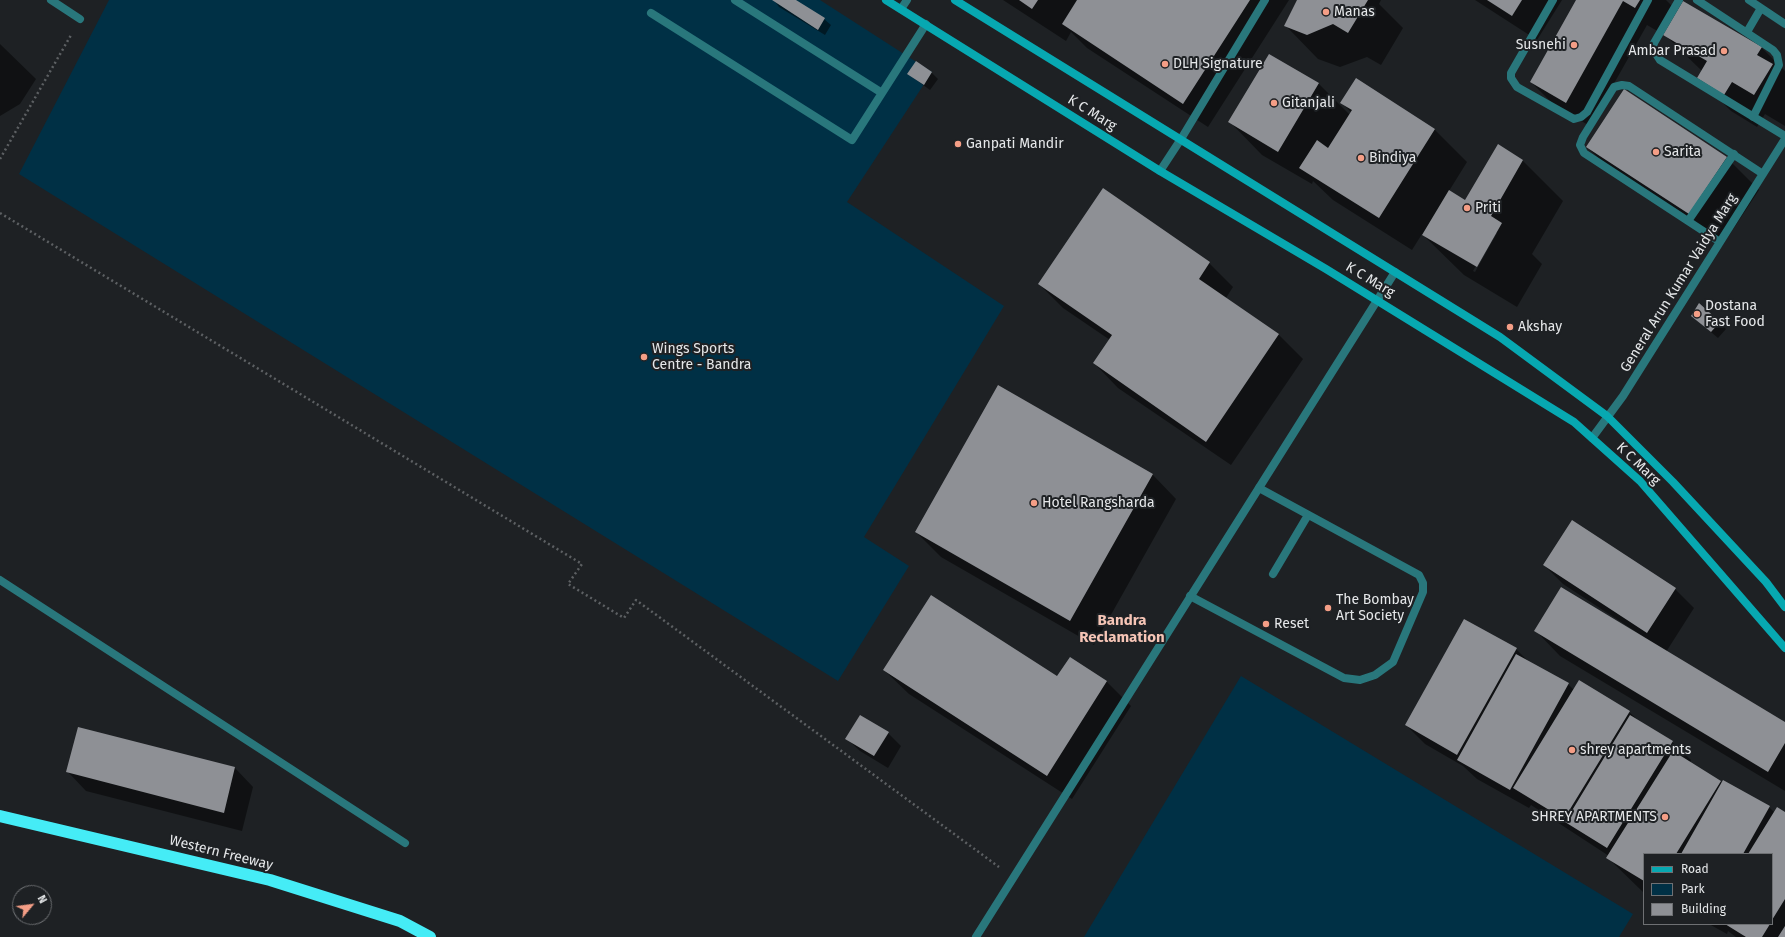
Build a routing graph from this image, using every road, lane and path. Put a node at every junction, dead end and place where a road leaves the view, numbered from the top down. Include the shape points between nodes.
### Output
1 (52, 0) edge
2 (735, 0) edge
3 (886, 0) edge
4 (906, 0) edge
5 (955, 0) edge
6 (1265, 0) edge
7 (1553, 0) edge
8 (1648, 0) edge
9 (1679, 0) edge
10 (1697, 0) edge
11 (1749, 0) edge
12 (901, 8) junction
13 (1761, 8) junction
14 (651, 13) dead end
15 (80, 19) joint
16 (926, 24) junction
17 (1785, 24) edge
18 (1746, 32) junction
19 (882, 93) junction
20 (1753, 117) junction
21 (1785, 136) edge
22 (1181, 139) junction
23 (1785, 139) edge
24 (1734, 154) junction
25 (0, 159) edge
26 (1160, 171) junction
27 (1763, 174) junction
28 (0, 212) edge
29 (1688, 221) junction
30 (1720, 242) junction
31 (1395, 272) junction
32 (1377, 300) junction
33 (1607, 416) junction
34 (1592, 438) junction
35 (1259, 488) junction
36 (1308, 515) junction
37 (1272, 574) dead end
38 (0, 580) edge
39 (1190, 596) junction
40 (1785, 607) edge
41 (1785, 648) edge
42 (0, 816) edge
43 (406, 843) dead end
44 (1013, 878) junction
45 (430, 937) edge
46 (976, 937) edge

1 - 15 street
2 - 19 street
3 - 12 main road, K C Marg
4 - 12 street
5 - 22 main road, K C Marg
6 - 22 street
7 - 8 street via 1511,73 1511,78 1517,87 1574,119 1581,118 1587,112
9 - 20 street via 1654,42 1653,49 1656,54 1664,64
10 - 18 street
11 - 13 street
12 - 16 main road, K C Marg
13 - 17 street
13 - 18 street
14 - 19 street via 852,140
15 - 25 path
16 - 19 street
16 - 26 main road, K C Marg
18 - 20 street via 1773,50 1779,62
20 - 21 street
22 - 26 street
22 - 31 main road, K C Marg
23 - 27 street, General Arun Kumar Vaidya Marg
24 - 27 street
24 - 29 street
24 - 29 street via 1629,86 1614,87 1583,137 1580,145 1584,153
26 - 32 main road, K C Marg
27 - 30 street, General Arun Kumar Vaidya Marg
28 - 44 path via 582,564 568,584 624,618 636,600
29 - 30 street
30 - 33 street, General Arun Kumar Vaidya Marg via 1623,396
31 - 32 street
31 - 33 main road, K C Marg via 1500,337
32 - 34 main road, K C Marg via 1574,422
32 - 35 street
33 - 34 street, General Arun Kumar Vaidya Marg
33 - 40 main road, K C Marg via 1673,482 1766,582
34 - 41 main road, K C Marg via 1640,481
35 - 36 street
35 - 39 street
36 - 37 street
36 - 39 street via 1419,575 1423,583 1423,592 1393,662 1375,675 1360,680 1344,678
38 - 43 street
39 - 44 street
42 - 45 highway, Western Freeway via 270,880 400,921
44 - 46 street

